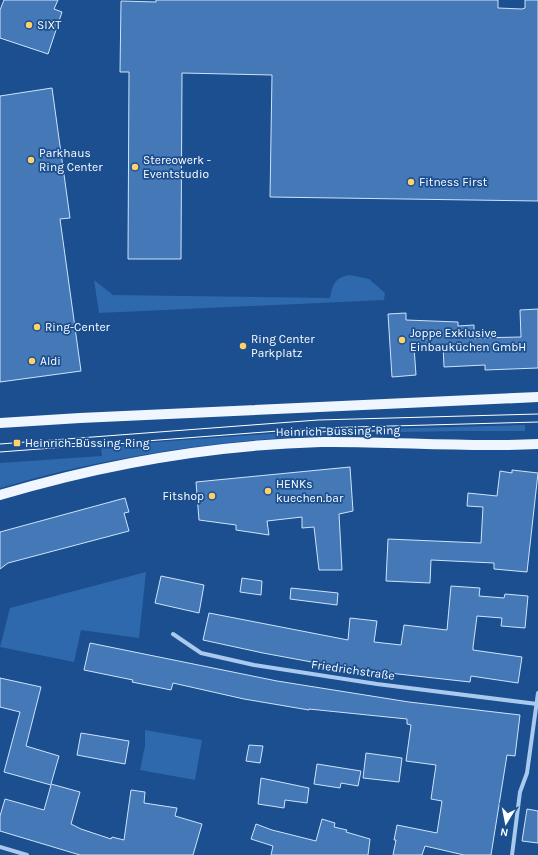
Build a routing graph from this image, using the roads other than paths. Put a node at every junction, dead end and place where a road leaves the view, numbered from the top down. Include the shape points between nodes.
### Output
1 (538, 397) edge
2 (0, 423) edge
3 (538, 444) edge
4 (0, 495) edge
5 (173, 634) dead end
6 (538, 693) edge
7 (537, 704) junction
8 (0, 847) edge
9 (27, 855) edge
10 (512, 855) edge

1 - 2 main road, Heinrich-Büssing-Ring
3 - 4 main road, Heinrich-Büssing-Ring via 321,442 221,449 117,465
5 - 7 street, Friedrichstraße via 201,653 254,665
6 - 7 street
7 - 10 street via 527,773 520,792
8 - 9 street

